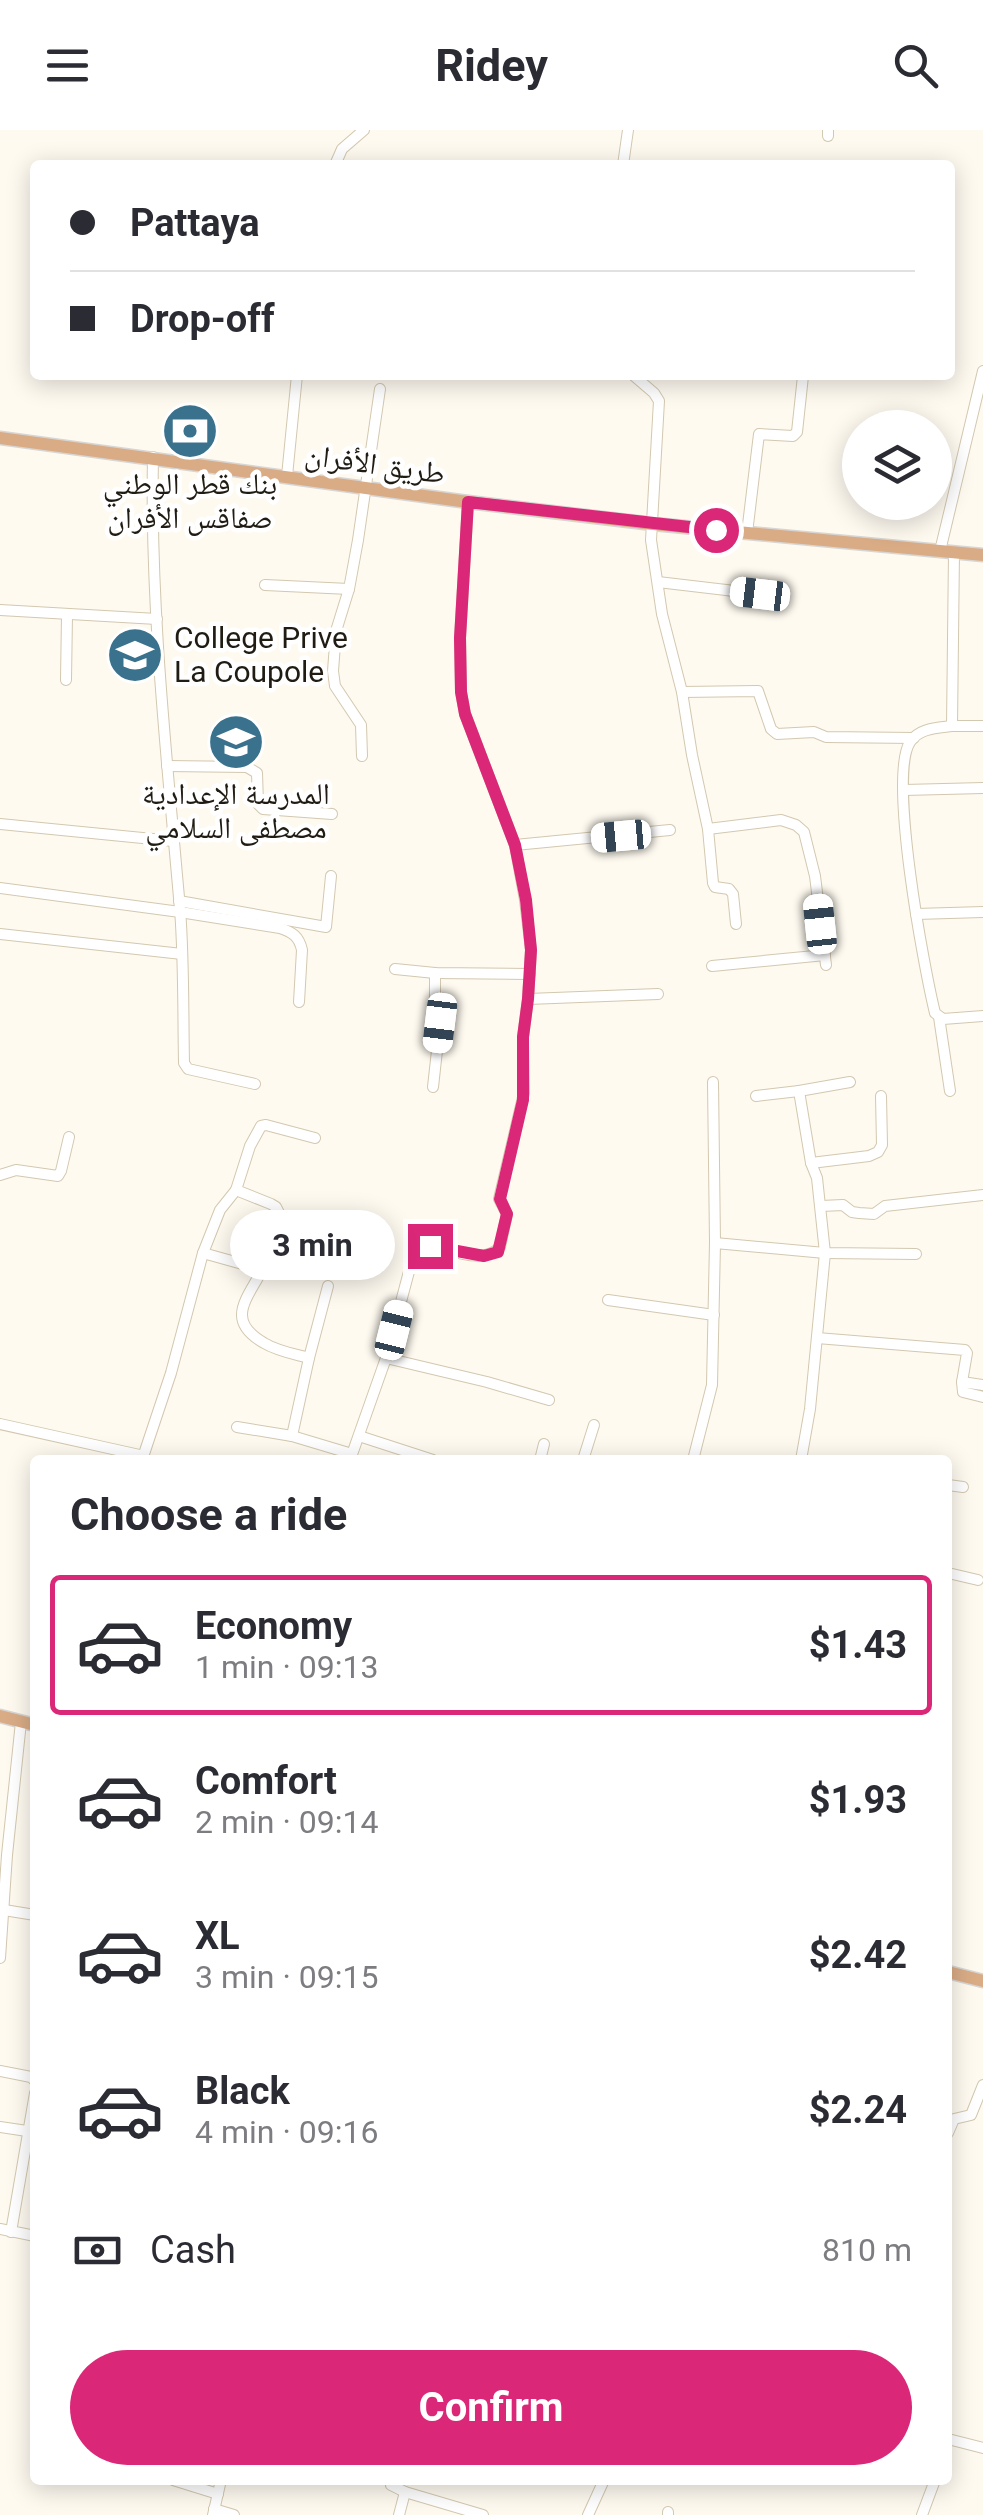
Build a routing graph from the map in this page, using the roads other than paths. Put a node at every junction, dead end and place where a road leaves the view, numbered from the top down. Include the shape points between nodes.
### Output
1 (364, 130) edge
2 (628, 130) edge
3 (337, 160) edge
4 (624, 160) edge
5 (983, 370) edge
6 (297, 380) edge
7 (639, 380) edge
8 (803, 380) edge
9 (380, 389) dead end
10 (0, 438) edge
11 (153, 458) junction
12 (287, 476) junction
13 (367, 489) junction
14 (468, 502) junction
15 (653, 524) junction
16 (747, 533) junction
17 (947, 551) junction
18 (983, 555) edge
19 (658, 582) junction
20 (265, 585) dead end
21 (349, 589) junction
22 (760, 594) dead end
23 (0, 610) edge
24 (67, 615) junction
25 (157, 620) junction
26 (66, 680) dead end
27 (682, 692) junction
28 (952, 726) junction
29 (983, 726) edge
30 (914, 738) junction
31 (362, 756) dead end
32 (167, 766) junction
33 (983, 788) edge
34 (904, 790) junction
35 (332, 814) dead end
36 (0, 824) edge
37 (708, 829) junction
38 (670, 830) dead end
39 (172, 841) junction
40 (515, 845) junction
41 (331, 876) dead end
42 (0, 888) edge
43 (180, 906) junction
44 (983, 912) edge
45 (916, 914) junction
46 (736, 924) dead end
47 (0, 934) edge
48 (182, 954) junction
49 (712, 966) dead end
50 (395, 969) dead end
51 (435, 972) junction
52 (530, 974) junction
53 (658, 994) dead end
54 (528, 999) junction
55 (299, 1002) dead end
56 (983, 1016) edge
57 (939, 1017) junction
58 (713, 1082) dead end
59 (850, 1082) dead end
60 (255, 1084) dead end
61 (433, 1088) dead end
62 (799, 1091) junction
63 (950, 1091) dead end
64 (756, 1096) dead end
65 (881, 1096) dead end
66 (69, 1137) dead end
67 (315, 1138) dead end
68 (811, 1163) junction
69 (0, 1175) edge
70 (236, 1190) junction
71 (983, 1195) edge
72 (821, 1206) junction
73 (716, 1243) junction
74 (825, 1252) junction
75 (203, 1253) junction
76 (916, 1254) dead end
77 (260, 1273) junction
78 (328, 1286) dead end
79 (608, 1300) dead end
80 (714, 1315) junction
81 (817, 1338) junction
82 (309, 1358) junction
83 (386, 1358) junction
84 (962, 1382) junction
85 (983, 1385) edge
86 (983, 1397) edge
87 (549, 1400) dead end
88 (0, 1424) edge
89 (594, 1425) dead end
90 (237, 1427) dead end
91 (292, 1436) junction
92 (359, 1436) junction
93 (544, 1444) dead end
94 (130, 1455) edge
95 (144, 1455) edge
96 (345, 1455) edge
97 (352, 1455) edge
98 (418, 1455) edge
99 (541, 1455) edge
100 (585, 1455) edge
101 (694, 1455) edge
102 (802, 1455) edge
103 (952, 1486) edge
104 (963, 1487) dead end
105 (952, 1574) edge
106 (978, 1580) dead end
107 (0, 1716) edge
108 (28, 1724) edge
109 (4, 1910) junction
110 (30, 1913) edge
111 (0, 1958) edge
112 (952, 1973) edge
113 (983, 1982) edge
114 (0, 2071) edge
115 (30, 2078) edge
116 (983, 2086) edge
117 (30, 2117) edge
118 (952, 2124) edge
119 (0, 2126) edge
120 (27, 2131) junction
121 (5, 2231) edge
122 (30, 2235) edge
123 (952, 2443) edge
124 (983, 2448) edge
125 (188, 2485) edge
126 (220, 2485) edge
127 (393, 2485) edge
128 (602, 2485) edge
129 (933, 2485) edge
130 (406, 2492) junction
131 (218, 2494) junction
132 (214, 2512) edge
133 (234, 2515) edge
134 (398, 2515) edge
135 (483, 2515) edge
136 (588, 2515) edge
137 (922, 2515) edge

1 - 3 street
2 - 4 street
5 - 17 street
6 - 12 street
7 - 15 street via 659,401
8 - 16 street via 797,432 759,434
9 - 13 street
10 - 11 main road, طريق الأفران
11 - 12 main road, طريق الأفران
11 - 25 street
12 - 13 main road, طريق الأفران
13 - 14 main road, طريق الأفران
13 - 21 street
14 - 15 main road, طريق الأفران
14 - 40 street via 461,692
15 - 16 main road, طريق الأفران
15 - 19 street
16 - 17 main road, طريق الأفران
17 - 18 main road, طريق الأفران
17 - 28 street
19 - 22 street
19 - 27 street
20 - 21 street
21 - 31 street via 333,671 335,686 361,725
23 - 24 street
24 - 25 street
24 - 26 street
25 - 32 street
27 - 30 street via 758,691 777,734
27 - 37 street
28 - 29 street
28 - 30 street
30 - 34 street via 906,751
32 - 35 street via 247,767 257,774 262,809
32 - 39 street
33 - 34 street
34 - 45 street
36 - 39 street
37 - 46 street via 713,883 734,894
37 - 49 street via 781,820 804,832 826,960
38 - 40 street
39 - 43 street
40 - 52 street
41 - 43 street via 326,927
42 - 43 street
43 - 48 street
43 - 55 street via 296,936 302,950
44 - 45 street
45 - 57 street
47 - 48 street
48 - 60 street via 184,1063
50 - 51 street
51 - 52 street
51 - 61 street via 440,1023
52 - 54 street
53 - 54 street
54 - 83 street via 523,1100 500,1199 507,1214 500,1247 488,1256 422,1248 411,1264
56 - 57 street
57 - 63 street
58 - 73 street
59 - 62 street
62 - 64 street
62 - 68 street
65 - 68 street via 878,1152
66 - 69 street via 58,1176 16,1170
67 - 70 street via 261,1126
68 - 72 street
70 - 75 street
70 - 77 street via 280,1214
71 - 72 street via 885,1206 874,1214
72 - 74 street
73 - 74 street
73 - 80 street
74 - 76 street
74 - 81 street
75 - 77 street
75 - 95 street
77 - 82 street via 244,1299 242,1321 262,1342
78 - 82 street
79 - 80 street
80 - 101 street via 712,1385
81 - 84 street via 964,1349
81 - 102 street
82 - 91 street
83 - 87 street
83 - 92 street
84 - 85 street
84 - 86 street via 963,1392
88 - 94 street
89 - 100 street
90 - 91 street
91 - 96 street
92 - 97 street
92 - 98 street
93 - 99 street
103 - 104 street
105 - 106 street
107 - 108 main road
108 - 109 street
109 - 110 street
109 - 111 street
112 - 113 main road
114 - 115 street
116 - 118 street via 971,2115
117 - 120 street
119 - 120 street
120 - 121 street
121 - 122 street
123 - 124 street
125 - 131 street
126 - 131 street
127 - 130 street
128 - 136 street
129 - 137 street
130 - 134 street
130 - 135 street
131 - 132 street
132 - 133 street

